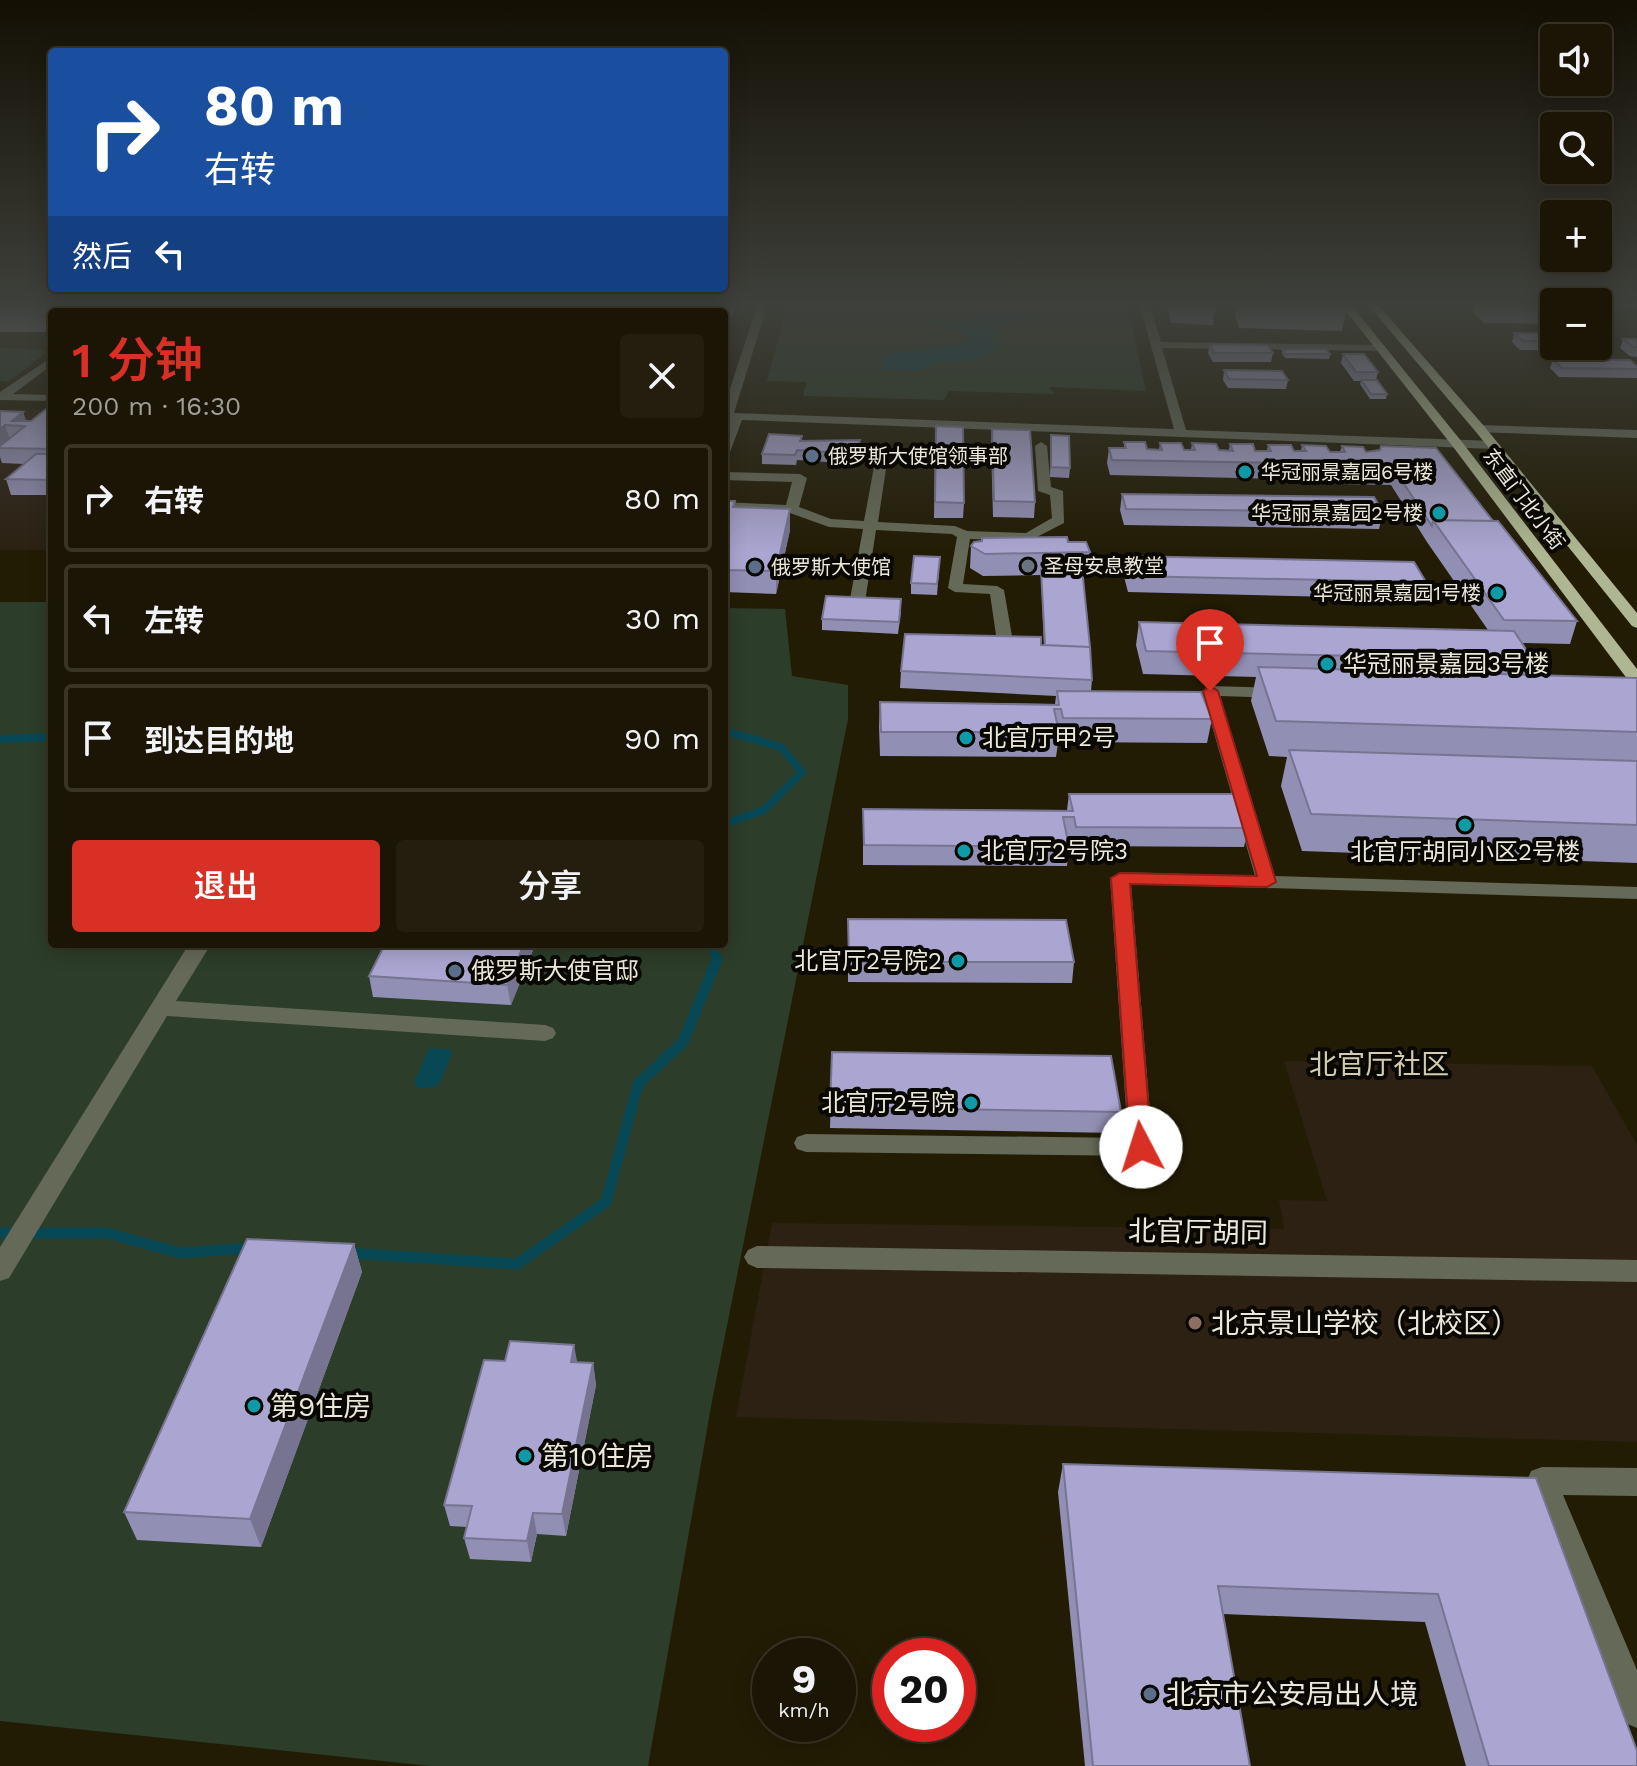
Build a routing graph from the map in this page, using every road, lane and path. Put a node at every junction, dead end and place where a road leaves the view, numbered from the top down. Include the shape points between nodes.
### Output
1 (738, 388) edge
2 (1168, 388) edge
3 (1413, 388) edge
4 (1445, 388) edge
5 (1, 397) edge
6 (48, 398) edge
7 (730, 416) edge
8 (1480, 429) junction
9 (1181, 433) junction
10 (1637, 434) edge
11 (1458, 445) junction
12 (1494, 445) junction
13 (1041, 446) dead end
14 (882, 456) dead end
15 (728, 476) edge
16 (728, 506) edge
17 (792, 509) junction
18 (870, 526) junction
19 (964, 535) junction
20 (855, 615) edge
21 (1636, 622) edge
22 (1005, 642) edge
23 (1637, 680) edge
24 (1305, 694) edge
25 (1267, 882) junction
26 (1637, 893) edge
27 (198, 948) edge
28 (164, 1008) junction
29 (545, 1033) dead end
30 (806, 1143) dead end
31 (757, 1257) dead end
32 (0, 1270) edge
33 (1637, 1271) edge
34 (1637, 1482) edge
35 (1637, 1711) edge

1 - 7 street
2 - 9 street
3 - 11 main road, 东直门北小街
4 - 8 main road, 东直门北小街
5 - 6 street
7 - 9 street
8 - 10 street
8 - 12 main road, 东直门北小街
9 - 11 street
11 - 12 street
11 - 23 main road, 东直门北小街
12 - 21 main road, 东直门北小街
13 - 19 street via 1045,491 1056,491 1059,520 1029,537
14 - 18 street
15 - 17 street via 800,478
16 - 17 street
17 - 18 street via 829,523
18 - 19 street via 955,530
18 - 20 street
19 - 22 street via 955,588 997,590
24 - 25 street via 1210,691
25 - 26 street
25 - 30 street via 1120,878 1141,1147
27 - 28 street
28 - 29 street
28 - 32 street
31 - 33 street, 北官厅胡同
34 - 35 street via 1542,1481

